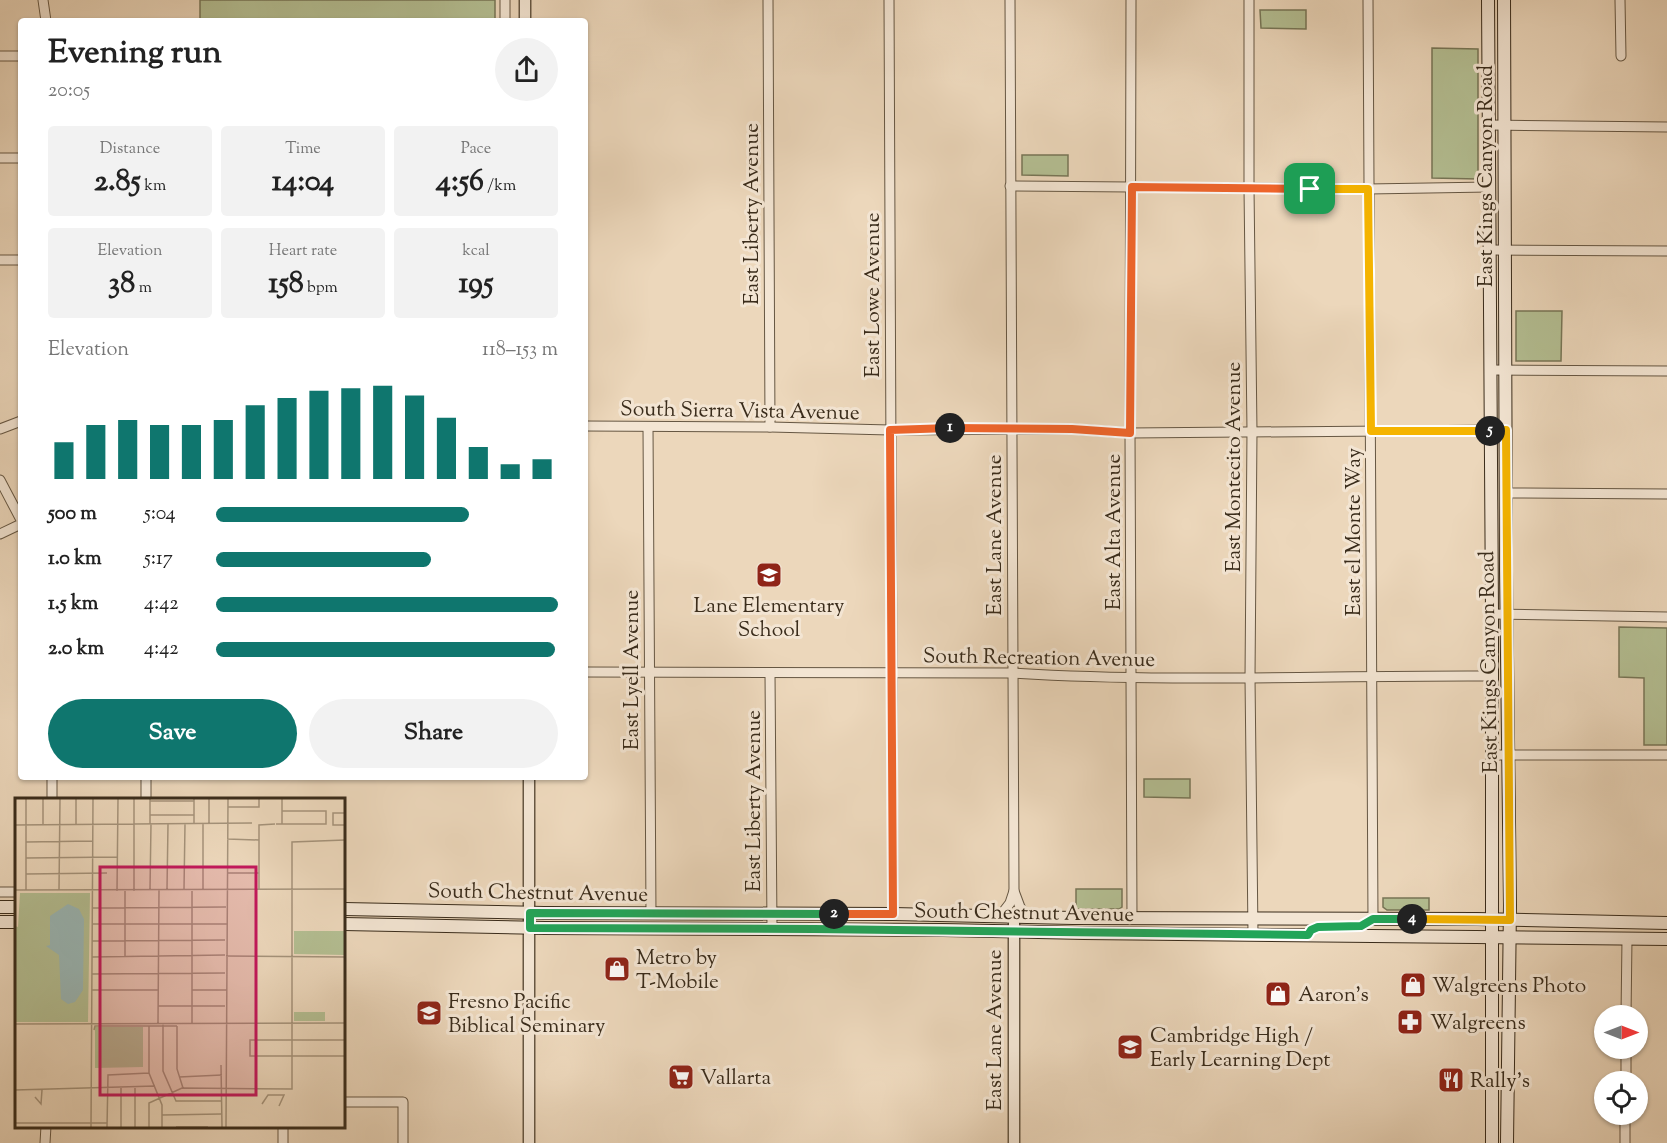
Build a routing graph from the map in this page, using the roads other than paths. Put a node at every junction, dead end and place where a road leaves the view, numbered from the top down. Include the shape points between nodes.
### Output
1 (43, 0) edge
2 (505, 0) edge
3 (525, 0) edge
4 (768, 0) edge
5 (889, 0) edge
6 (1010, 0) edge
7 (1131, 0) edge
8 (1249, 0) edge
9 (1368, 0) edge
10 (1488, 0) edge
11 (1504, 0) edge
12 (1620, 0) edge
13 (46, 18) edge
14 (505, 18) edge
15 (525, 18) edge
16 (0, 56) edge
17 (18, 56) edge
18 (1621, 56) dead end
19 (1490, 125) junction
20 (1504, 125) junction
21 (1667, 127) edge
22 (0, 158) edge
23 (18, 158) edge
24 (1010, 186) junction
25 (1132, 187) junction
26 (1489, 187) junction
27 (1249, 188) junction
28 (1368, 189) junction
29 (1490, 250) junction
30 (1505, 250) junction
31 (1667, 251) edge
32 (0, 260) edge
33 (18, 260) edge
34 (1491, 370) junction
35 (1505, 370) junction
36 (1667, 371) edge
37 (18, 422) edge
38 (588, 426) edge
39 (648, 427) junction
40 (770, 427) junction
41 (0, 429) edge
42 (1013, 429) junction
43 (890, 430) junction
44 (1491, 430) junction
45 (1506, 430) junction
46 (1252, 431) junction
47 (1371, 431) junction
48 (1130, 433) junction
49 (0, 480) edge
50 (1506, 493) junction
51 (1667, 494) edge
52 (18, 516) edge
53 (18, 524) edge
54 (0, 534) edge
55 (1492, 614) junction
56 (1507, 615) junction
57 (1667, 617) edge
58 (588, 672) edge
59 (649, 672) junction
60 (770, 673) junction
61 (892, 673) junction
62 (1013, 673) junction
63 (1371, 675) junction
64 (1491, 676) junction
65 (1132, 677) junction
66 (1250, 678) junction
67 (1492, 755) junction
68 (1509, 755) junction
69 (1667, 755) edge
70 (52, 780) edge
71 (146, 780) edge
72 (529, 780) edge
73 (52, 798) edge
74 (146, 798) edge
75 (1014, 891) junction
76 (345, 909) edge
77 (530, 913) junction
78 (651, 914) junction
79 (772, 914) junction
80 (893, 914) junction
81 (927, 915) junction
82 (1000, 916) junction
83 (1020, 917) junction
84 (1132, 919) junction
85 (1253, 919) junction
86 (1373, 919) junction
87 (1493, 920) junction
88 (1510, 920) junction
89 (1667, 923) edge
90 (345, 924) edge
91 (530, 928) junction
92 (772, 928) junction
93 (862, 929) junction
94 (1014, 931) junction
95 (1253, 934) junction
96 (1308, 935) junction
97 (1493, 938) junction
98 (1510, 938) junction
99 (1627, 939) junction
100 (1667, 939) edge
101 (1626, 1005) edge
102 (345, 1102) edge
103 (1625, 1125) edge
104 (46, 1128) edge
105 (282, 1128) edge
106 (45, 1143) edge
107 (283, 1143) edge
108 (403, 1143) edge
109 (529, 1143) edge
110 (1014, 1143) edge
111 (1492, 1143) edge
112 (1508, 1143) edge
113 (1625, 1143) edge

1 - 13 street
2 - 14 street
3 - 15 street
4 - 40 street, East Liberty Avenue
5 - 43 street, East Lowe Avenue
6 - 24 street, East Lane Avenue
7 - 25 street, East Alta Avenue
8 - 27 street, East Montecito Avenue
9 - 28 street, East el Monte Way
10 - 19 main road, East Kings Canyon Road
11 - 20 main road, East Kings Canyon Road
12 - 18 street
16 - 17 street
19 - 20 street
19 - 26 main road, East Kings Canyon Road
20 - 21 street
20 - 30 main road, East Kings Canyon Road
22 - 23 street
24 - 25 street
24 - 42 street, East Lane Avenue
25 - 27 street
25 - 48 street, East Alta Avenue
26 - 28 street
26 - 29 main road, East Kings Canyon Road
27 - 28 street
27 - 46 street, East Montecito Avenue
28 - 47 street, East el Monte Way
29 - 30 street
29 - 34 main road, East Kings Canyon Road
30 - 31 street
30 - 35 main road, East Kings Canyon Road
32 - 33 street
34 - 35 street
34 - 44 main road, East Kings Canyon Road
35 - 36 street
35 - 45 main road, East Kings Canyon Road
37 - 41 street
38 - 39 street, South Sierra Vista Avenue
39 - 40 street, South Sierra Vista Avenue
39 - 59 street, East Lyell Avenue
40 - 43 street, South Sierra Vista Avenue
42 - 43 street, South Sierra Vista Avenue
42 - 48 street, South Sierra Vista Avenue
42 - 62 street, East Lane Avenue
43 - 61 street, East Lowe Avenue
44 - 45 street, South Sierra Vista Avenue
44 - 47 street, South Sierra Vista Avenue
44 - 55 main road, East Kings Canyon Road
45 - 50 main road, East Kings Canyon Road
46 - 47 street, South Sierra Vista Avenue
46 - 48 street, South Sierra Vista Avenue
46 - 66 street, East Montecito Avenue
47 - 63 street, East el Monte Way
48 - 65 street, East Alta Avenue
49 - 52 street
50 - 51 street
50 - 56 main road, East Kings Canyon Road
53 - 54 street
55 - 56 street
55 - 64 main road, East Kings Canyon Road
56 - 57 street
56 - 68 main road, East Kings Canyon Road
58 - 59 street, South Recreation Avenue
59 - 60 street, South Recreation Avenue
59 - 78 street, East Lyell Avenue
60 - 61 street, South Recreation Avenue
60 - 79 street, East Liberty Avenue
61 - 62 street, South Recreation Avenue
61 - 80 street, East Lowe Avenue
62 - 65 street, South Recreation Avenue
62 - 75 street, East Lane Avenue
63 - 64 street, South Recreation Avenue
63 - 66 street, South Recreation Avenue
63 - 86 street, East el Monte Way
64 - 67 main road, East Kings Canyon Road
65 - 66 street, South Recreation Avenue
65 - 84 street, East Alta Avenue
66 - 85 street, East Montecito Avenue
67 - 68 street
67 - 87 main road, East Kings Canyon Road
68 - 69 street
68 - 88 main road, East Kings Canyon Road
70 - 73 street
71 - 74 street
72 - 77 street
75 - 82 street, East Lane Avenue
75 - 83 street, East Lane Avenue
76 - 77 main road, South Chestnut Avenue
77 - 78 main road, South Chestnut Avenue
77 - 91 street
78 - 79 main road, South Chestnut Avenue
79 - 80 main road, South Chestnut Avenue
79 - 92 street, East Liberty Avenue
80 - 81 main road, South Chestnut Avenue
81 - 82 main road, South Chestnut Avenue
81 - 93 main road via 924,921 869,921
82 - 83 main road, South Chestnut Avenue
83 - 84 main road, South Chestnut Avenue
83 - 94 street, East Lane Avenue
84 - 85 main road, South Chestnut Avenue
85 - 86 main road, South Chestnut Avenue
85 - 95 street, East Montecito Avenue
86 - 87 main road, South Chestnut Avenue
86 - 96 main road via 1361,926 1318,927
87 - 88 main road, South Chestnut Avenue
87 - 97 main road, East Kings Canyon Road
88 - 89 main road, South Chestnut Avenue
88 - 98 main road, East Kings Canyon Road
90 - 91 main road, South Chestnut Avenue
91 - 92 main road, South Chestnut Avenue
91 - 109 street
92 - 93 main road, South Chestnut Avenue
93 - 94 main road, South Chestnut Avenue
94 - 95 main road, South Chestnut Avenue
94 - 110 street, East Lane Avenue
95 - 96 main road, South Chestnut Avenue
96 - 97 main road, South Chestnut Avenue
97 - 98 main road, South Chestnut Avenue
97 - 111 main road, East Kings Canyon Road
98 - 99 main road, South Chestnut Avenue
98 - 112 main road, East Kings Canyon Road
99 - 100 main road, South Chestnut Avenue
99 - 101 street
102 - 108 street via 403,1102
103 - 113 street
104 - 106 street
105 - 107 street

